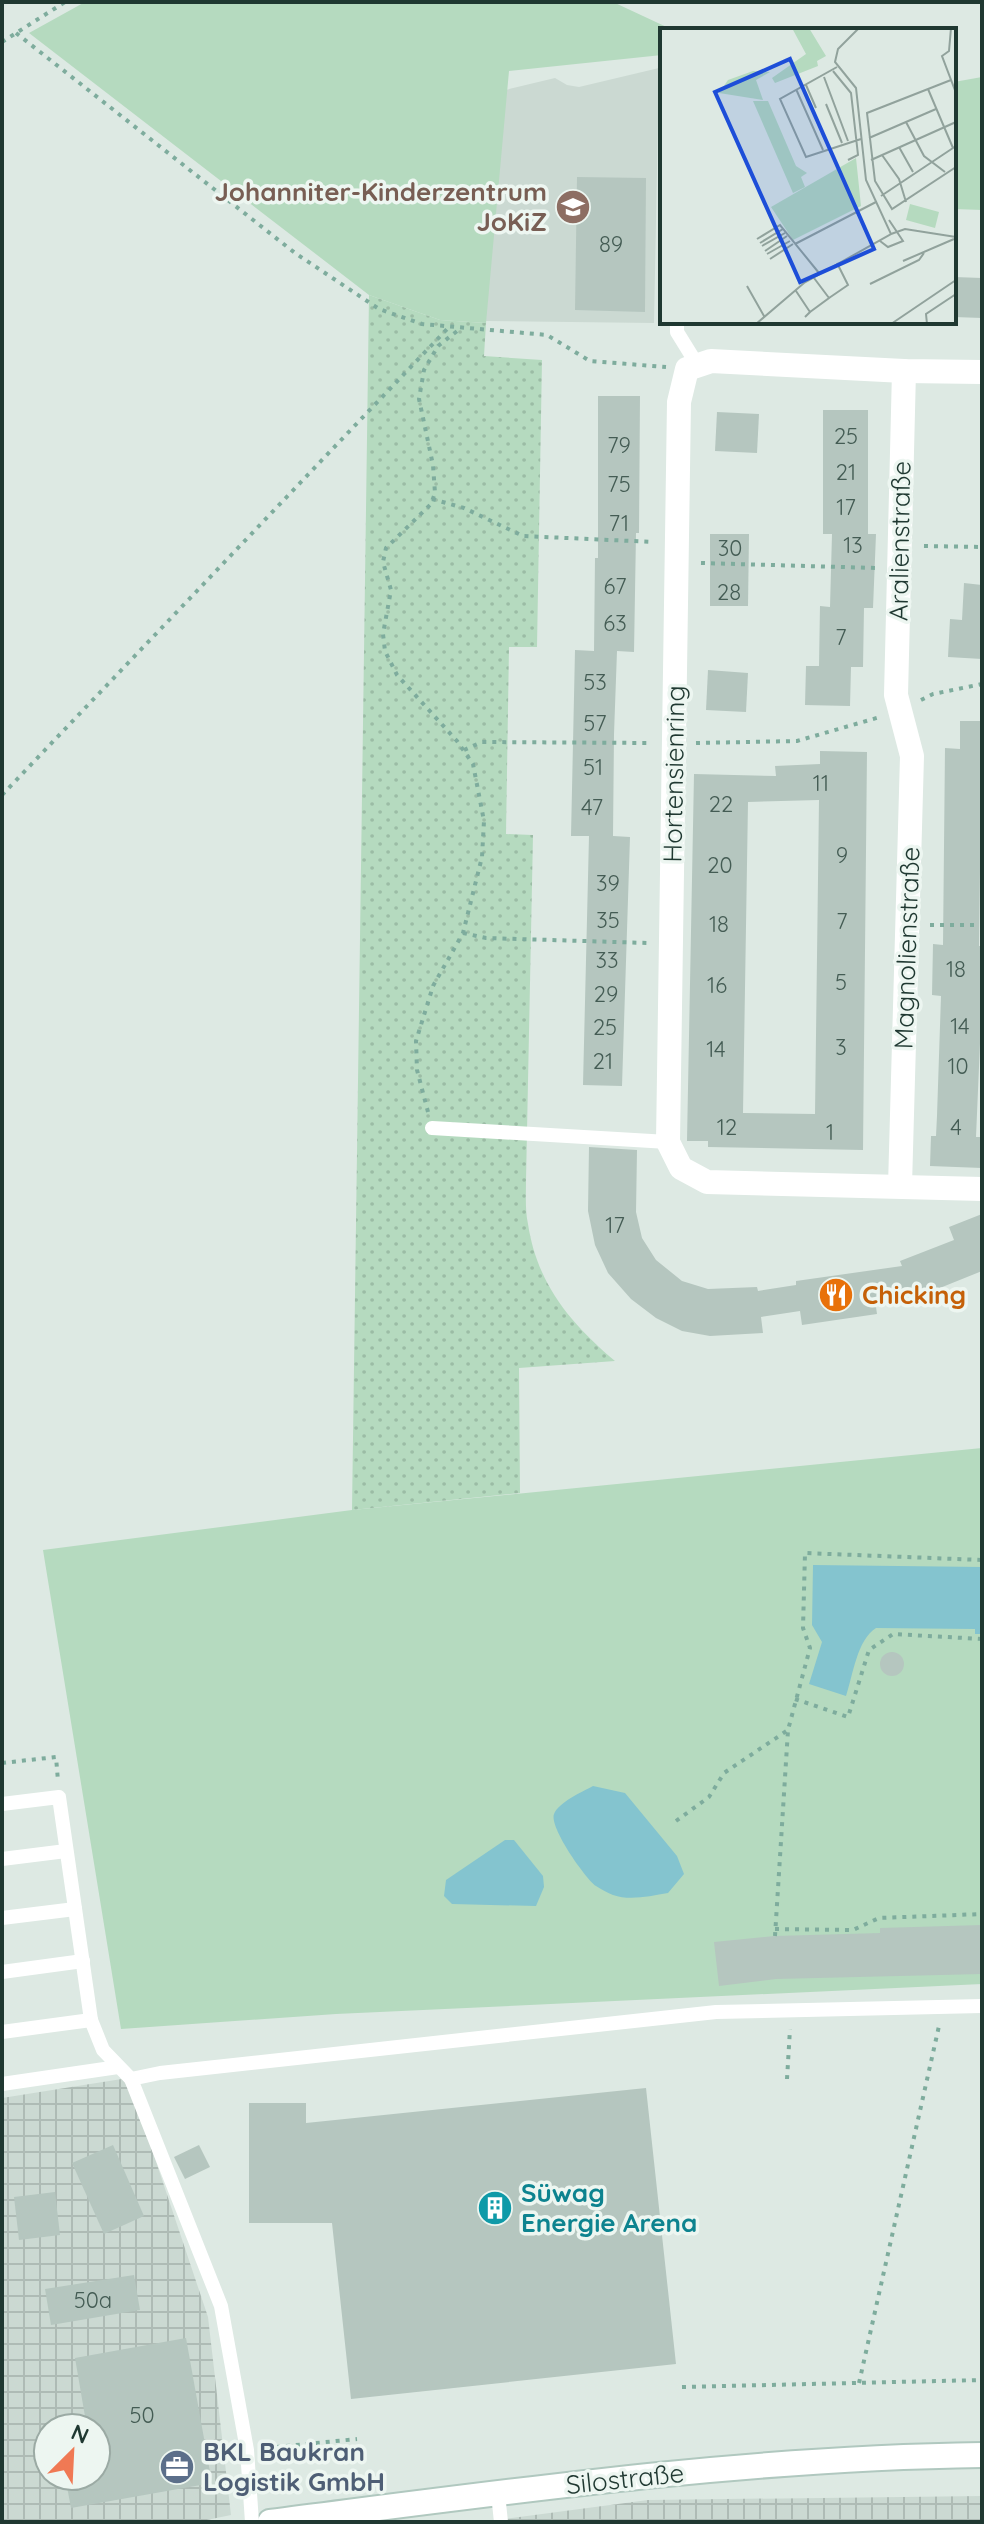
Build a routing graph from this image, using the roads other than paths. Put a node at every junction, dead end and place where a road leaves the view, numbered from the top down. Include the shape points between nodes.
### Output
1 (677, 324) edge
2 (692, 368) junction
3 (904, 371) junction
4 (982, 372) edge
5 (899, 711) joint
6 (432, 1128) road end
7 (668, 1142) junction
8 (900, 1186) junction
9 (982, 1189) edge
10 (2, 1804) edge
11 (66, 1851) junction
12 (2, 1859) edge
13 (75, 1909) junction
14 (2, 1918) edge
15 (83, 1961) junction
16 (2, 1972) edge
17 (982, 2006) edge
18 (91, 2020) junction
19 (2, 2032) edge
20 (118, 2067) junction
21 (131, 2079) junction
22 (2, 2084) edge
23 (982, 2455) edge
24 (498, 2494) junction
25 (252, 2522) edge
26 (270, 2522) edge
27 (501, 2522) edge

1 - 2 lane
2 - 3 street via 711,361
2 - 7 street, Hortensienring via 679,402
3 - 4 street
3 - 5 street, Aralienstraße
5 - 8 street, Magnolienstraße via 912,756
6 - 7 lane
7 - 8 street via 681,1168 707,1182
8 - 9 street
10 - 11 lane via 59,1797
11 - 12 lane
11 - 13 lane
13 - 14 lane
13 - 15 lane
15 - 16 lane
15 - 18 lane
17 - 21 lane via 716,2012
18 - 19 lane
18 - 20 lane via 103,2050
20 - 21 lane
20 - 22 lane
21 - 25 lane via 221,2306 247,2450
23 - 24 street, Silostraße via 677,2472
24 - 26 street, Silostraße
24 - 27 lane

